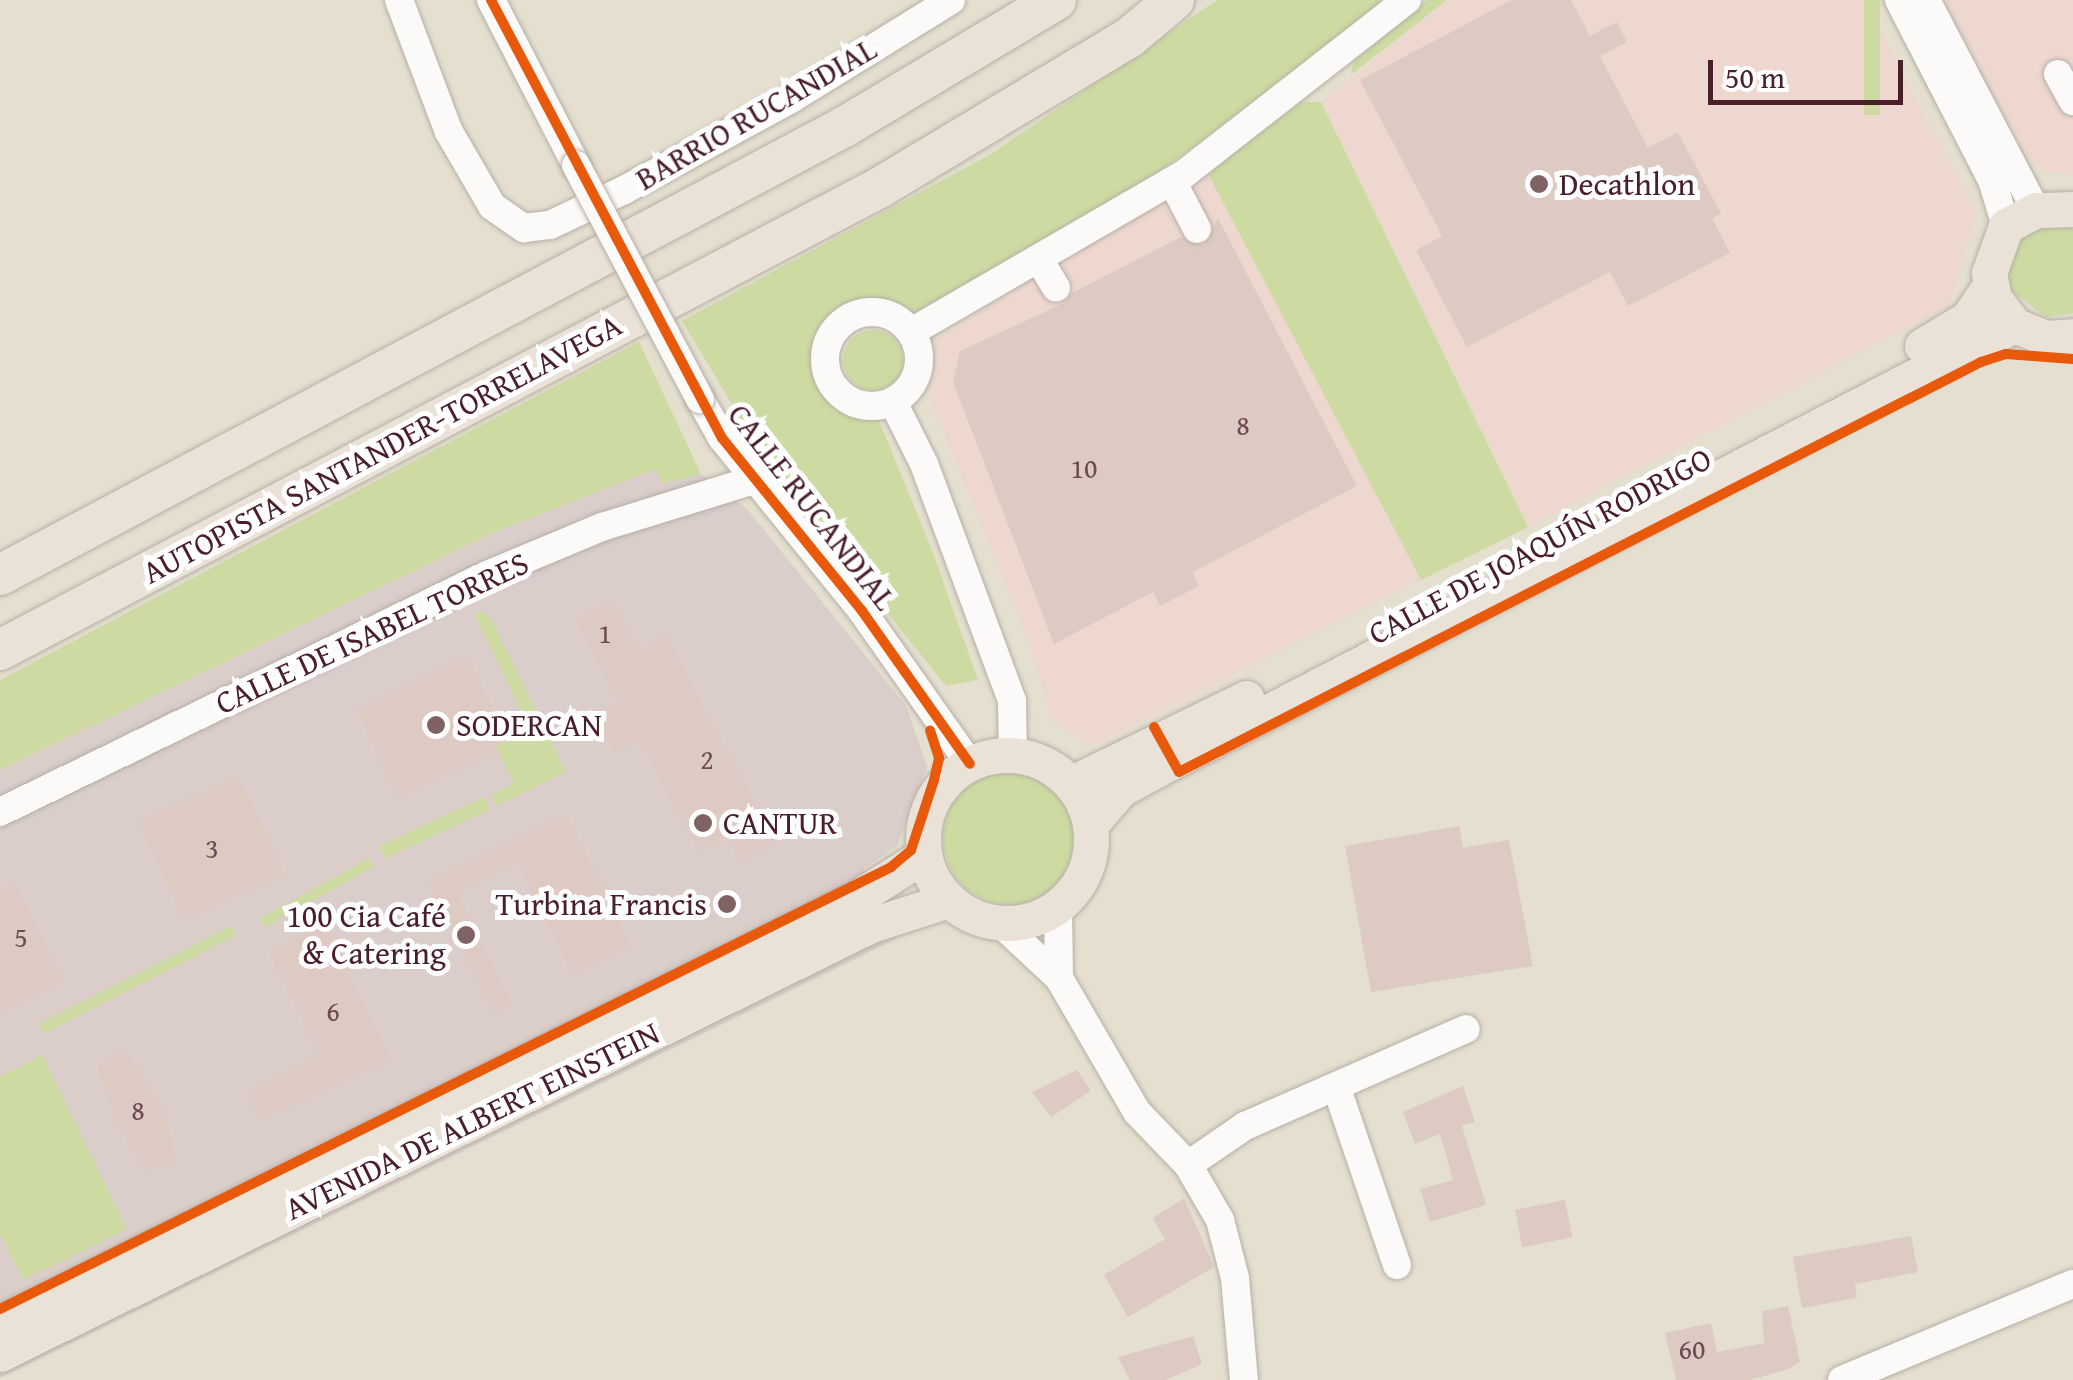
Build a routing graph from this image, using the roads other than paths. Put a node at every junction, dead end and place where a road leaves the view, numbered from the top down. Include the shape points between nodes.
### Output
1 (399, 0) edge
2 (491, 0) edge
3 (950, 0) edge
4 (1056, 0) edge
5 (1174, 0) edge
6 (1408, 0) edge
7 (1899, 0) edge
8 (1926, 0) edge
9 (2058, 74) dead end
10 (2073, 102) edge
11 (1172, 181) junction
12 (2073, 210) edge
13 (2021, 218) junction
14 (1197, 229) dead end
15 (1040, 261) junction
16 (1990, 285) junction
17 (1056, 288) dead end
18 (2014, 325) junction
19 (911, 332) junction
20 (2073, 336) edge
21 (893, 402) junction
22 (754, 480) junction
23 (0, 575) edge
24 (0, 650) edge
25 (1013, 756) junction
26 (970, 764) junction
27 (1072, 783) junction
28 (0, 812) edge
29 (1090, 825) junction
30 (924, 856) junction
31 (949, 900) junction
32 (1058, 906) junction
33 (999, 922) junction
34 (1059, 978) junction
35 (1466, 1029) dead end
36 (1337, 1089) junction
37 (1188, 1165) junction
38 (1396, 1266) dead end
39 (2073, 1284) edge
40 (0, 1323) edge
41 (0, 1354) edge
42 (1244, 1380) edge
43 (1842, 1380) edge

1 - 3 street, BARRIO RUCANDIAL via 450,132 492,206 524,228 550,225 624,190
2 - 22 street, CALLE RUCANDIAL, bridge via 700,400
4 - 23 highway, AUTOPISTA SANTANDER-TORRELAVEGA via 844,127
5 - 24 highway, AUTOPISTA SANTANDER-TORRELAVEGA via 1128,38 879,188
6 - 11 street
7 - 13 street via 1992,180
8 - 13 street
9 - 10 street
11 - 14 street
11 - 15 street
12 - 13 main road
13 - 16 main road via 1990,260
15 - 17 street
15 - 19 street
16 - 18 main road
16 - 27 main road, CALLE DE JOAQUÍN RODRIGO via 1956,328 1342,650
18 - 20 main road via 2046,338
18 - 29 main road, CALLE DE JOAQUÍN RODRIGO via 1133,782
19 - 21 street via 920,362 906,392
19 - 21 street via 891,316 866,312 843,322 827,342 828,379 844,398 868,407
21 - 25 street via 924,464 1012,702
22 - 26 street, CALLE RUCANDIAL via 862,611
22 - 28 street, CALLE DE ISABEL TORRES via 602,527 487,575
25 - 26 main road
25 - 27 main road via 1043,764
26 - 30 main road via 932,802
27 - 29 main road
29 - 32 main road via 1083,875
30 - 31 main road
30 - 40 main road, AVENIDA DE ALBERT EINSTEIN via 858,897
31 - 33 main road
31 - 41 main road, AVENIDA DE ALBERT EINSTEIN via 871,925
32 - 33 main road via 1034,918
32 - 34 street
33 - 34 street
34 - 37 street via 1137,1112
35 - 36 street
36 - 37 street via 1246,1126
36 - 38 street
37 - 42 street via 1230,1246
39 - 43 street

